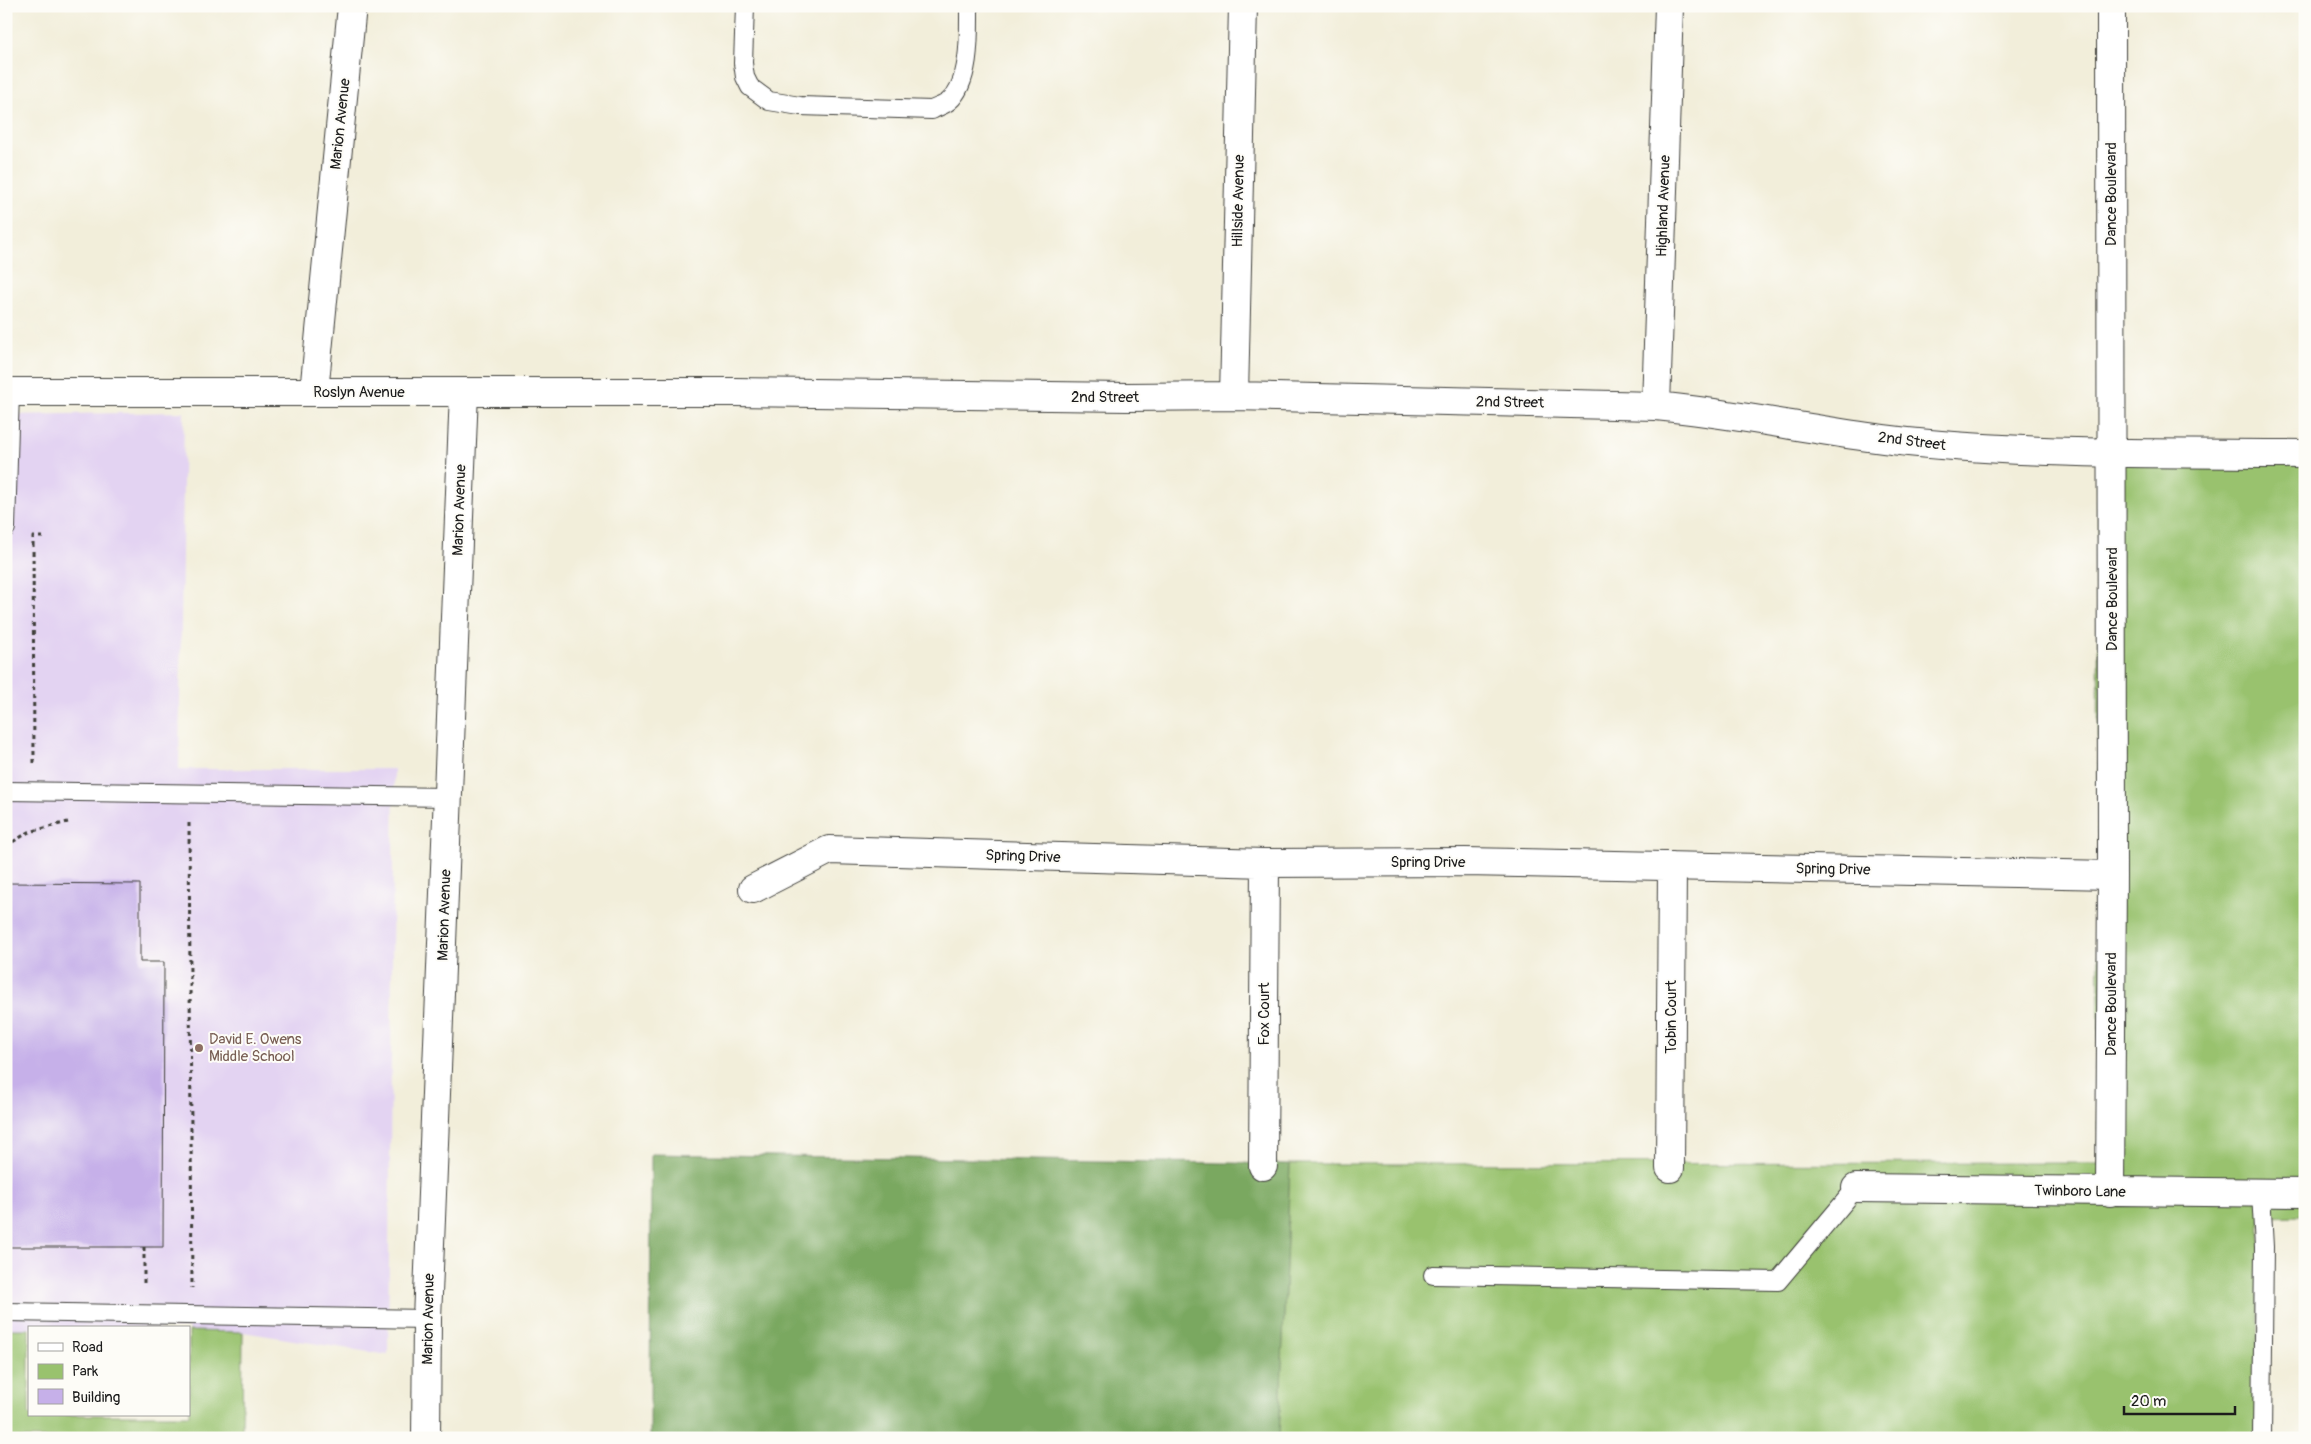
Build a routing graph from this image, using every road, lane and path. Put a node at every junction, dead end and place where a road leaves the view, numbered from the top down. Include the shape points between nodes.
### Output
1 (352, 6) edge
2 (745, 6) edge
3 (969, 6) edge
4 (1243, 6) edge
5 (1669, 6) edge
6 (2111, 6) edge
7 (8, 392) edge
8 (314, 392) junction
9 (464, 392) junction
10 (712, 392) joint
11 (1234, 396) junction
12 (1656, 406) junction
13 (2112, 453) junction
14 (2305, 454) edge
15 (6, 528) edge
16 (43, 537) dead end
17 (41, 765) dead end
18 (6, 791) edge
19 (449, 797) junction
20 (77, 822) dead end
21 (181, 823) dead end
22 (6, 846) edge
23 (1265, 863) junction
24 (1672, 866) junction
25 (2112, 874) junction
26 (753, 889) dead end
27 (1263, 1166) dead end
28 (1670, 1168) dead end
29 (1856, 1188) joint
30 (2110, 1192) junction
31 (2261, 1193) junction
32 (2305, 1193) edge
33 (144, 1247) dead end
34 (1433, 1275) dead end
35 (6, 1312) edge
36 (144, 1316) junction
37 (192, 1316) junction
38 (427, 1319) junction
39 (426, 1438) edge
40 (2262, 1438) edge

1 - 8 street, Marion Avenue
2 - 3 lane via 742,63 745,77 750,86 769,101 800,106 932,110 950,101 961,83 967,59
4 - 11 street, Hillside Avenue
5 - 12 street, Highland Avenue
6 - 13 street, Dance Boulevard
7 - 8 street, Roslyn Avenue
7 - 15 lane
8 - 9 street, Roslyn Avenue
9 - 10 street, Roslyn Avenue
9 - 19 street, Marion Avenue
10 - 11 street, 2nd Street
11 - 12 street, 2nd Street
12 - 13 street, 2nd Street via 1712,411 1790,426 1940,445
13 - 14 street, 2nd Street
13 - 25 street, Dance Boulevard
16 - 17 path via 32,537 34,765
18 - 19 lane
19 - 38 street, Marion Avenue
20 - 22 path via 29,832
21 - 37 path via 191,823
23 - 24 street, Spring Drive
23 - 26 street, Spring Drive via 829,850
23 - 27 street, Fox Court
24 - 25 street, Spring Drive
24 - 28 street, Tobin Court
25 - 30 street, Dance Boulevard
29 - 30 street, Twinboro Lane
29 - 34 lane via 1778,1281
30 - 31 street, Twinboro Lane
31 - 32 street, Twinboro Lane
31 - 40 lane via 2264,1247
33 - 36 path
35 - 36 lane
36 - 37 lane
37 - 38 lane
38 - 39 street, Marion Avenue

